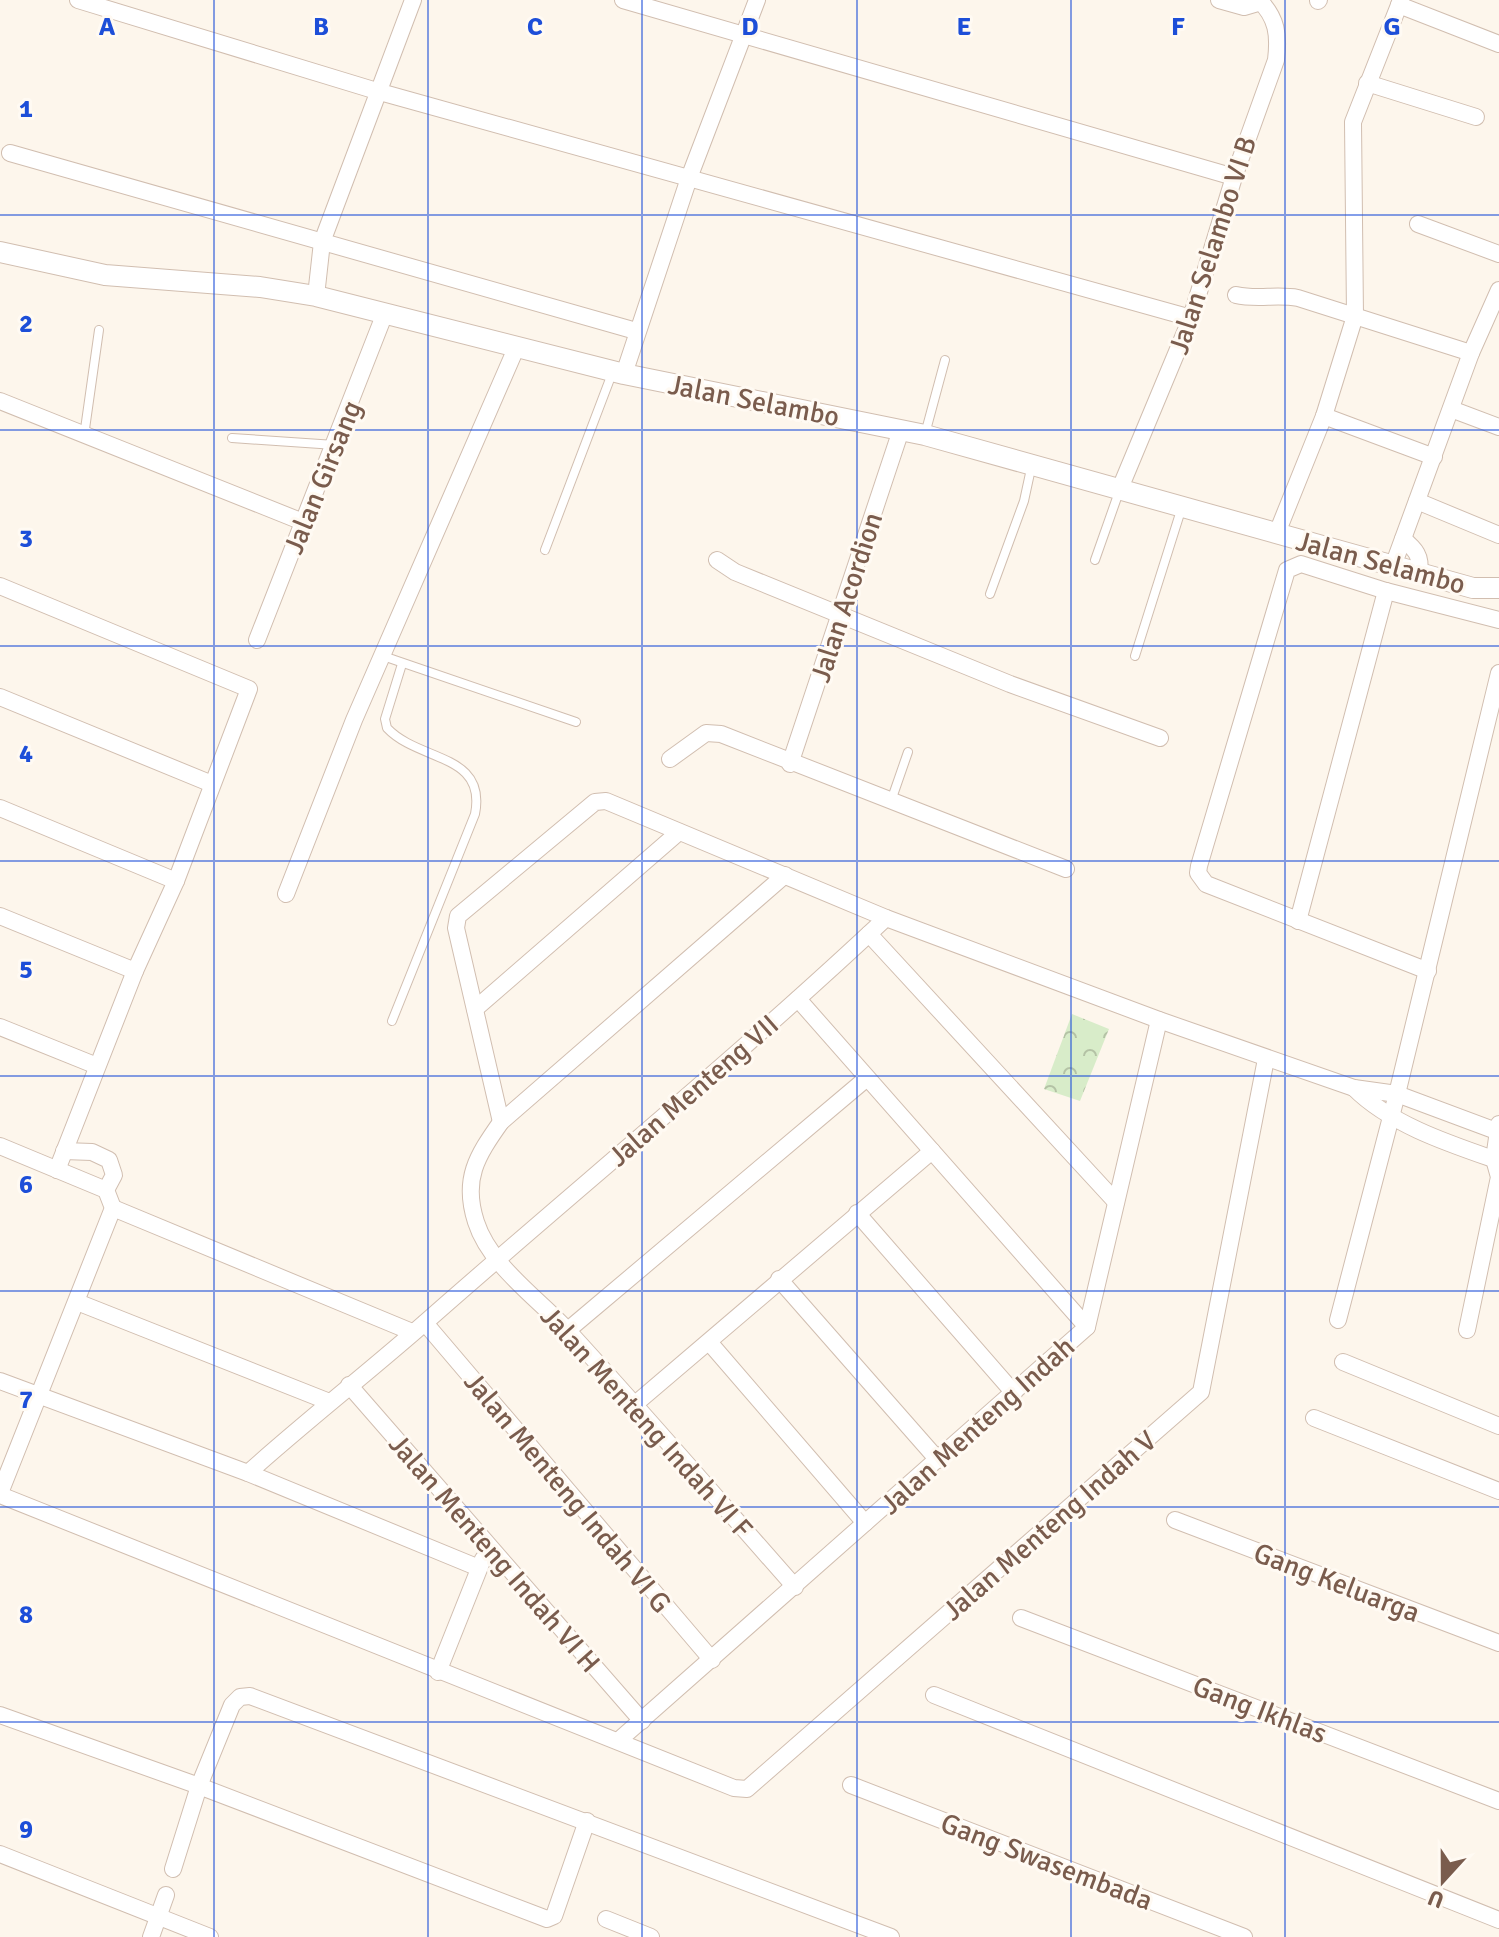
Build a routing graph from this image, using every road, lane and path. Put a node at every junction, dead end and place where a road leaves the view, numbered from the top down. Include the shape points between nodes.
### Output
1 (78, 0) edge
2 (413, 0) edge
3 (623, 0) edge
4 (757, 0) edge
5 (1219, 0) edge
6 (1260, 1) edge
7 (1400, 3) edge
8 (743, 37) junction
9 (1499, 44) edge
10 (1367, 83) junction
11 (380, 92) junction
12 (1476, 117) dead end
13 (10, 153) dead end
14 (1234, 177) junction
15 (689, 178) junction
16 (1418, 224) dead end
17 (322, 242) junction
18 (0, 252) edge
19 (1499, 254) edge
20 (1499, 290) edge
21 (1236, 295) dead end
22 (316, 296) junction
23 (385, 313) junction
24 (1355, 316) junction
25 (1191, 318) junction
26 (99, 330) dead end
27 (636, 331) junction
28 (517, 346) junction
29 (1471, 353) junction
30 (945, 360) dead end
31 (619, 372) junction
32 (0, 401) edge
33 (1451, 409) junction
34 (1324, 416) junction
35 (1499, 427) edge
36 (901, 430) junction
37 (925, 435) junction
38 (84, 437) junction
39 (232, 438) dead end
40 (336, 445) junction
41 (1434, 457) junction
42 (1033, 463) junction
43 (1121, 486) junction
44 (1417, 501) junction
45 (1182, 506) junction
46 (303, 522) junction
47 (1277, 533) junction
48 (1499, 535) edge
49 (1403, 539) junction
50 (545, 550) dead end
51 (717, 560) dead end
52 (1095, 560) dead end
53 (1393, 566) junction
54 (1419, 573) junction
55 (0, 586) edge
56 (1499, 588) edge
57 (1386, 591) junction
58 (990, 594) dead end
59 (840, 615) junction
60 (1499, 620) edge
61 (257, 640) dead end
62 (383, 656) junction
63 (1135, 656) dead end
64 (402, 664) junction
65 (1499, 673) edge
66 (0, 697) edge
67 (576, 722) dead end
68 (1160, 738) dead end
69 (908, 752) dead end
70 (670, 759) dead end
71 (790, 764) junction
72 (212, 784) junction
73 (891, 801) junction
74 (0, 808) edge
75 (679, 832) junction
76 (1066, 869) dead end
77 (785, 875) junction
78 (176, 881) junction
79 (286, 894) dead end
80 (0, 916) edge
81 (886, 918) junction
82 (1298, 921) junction
83 (869, 934) junction
84 (135, 971) junction
85 (1428, 971) junction
86 (798, 999) junction
87 (475, 1009) junction
88 (1159, 1020) junction
89 (392, 1021) dead end
90 (0, 1027) edge
91 (1266, 1059) junction
92 (97, 1066) junction
93 (867, 1078) junction
94 (1354, 1088) junction
95 (1397, 1094) junction
96 (1391, 1116) junction
97 (501, 1122) junction
98 (1498, 1129) edge
99 (0, 1146) edge
100 (64, 1151) junction
101 (932, 1151) junction
102 (1496, 1160) edge
103 (57, 1170) junction
104 (1499, 1177) edge
105 (106, 1190) junction
106 (1116, 1202) junction
107 (113, 1208) junction
108 (857, 1213) junction
109 (498, 1259) junction
110 (779, 1279) junction
111 (77, 1302) junction
112 (1338, 1320) dead end
113 (418, 1327) junction
114 (1087, 1327) junction
115 (568, 1330) junction
116 (1467, 1330) dead end
117 (709, 1342) junction
118 (1343, 1362) dead end
119 (0, 1381) edge
120 (349, 1385) junction
121 (1014, 1393) junction
122 (38, 1396) junction
123 (327, 1401) junction
124 (634, 1405) junction
125 (1314, 1418) dead end
126 (1499, 1426) edge
127 (938, 1460) junction
128 (248, 1473) junction
129 (1499, 1491) edge
130 (0, 1494) edge
131 (1175, 1520) dead end
132 (865, 1523) junction
133 (489, 1547) junction
134 (479, 1568) junction
135 (795, 1587) junction
136 (1021, 1618) dead end
137 (1499, 1643) edge
138 (712, 1660) junction
139 (438, 1672) junction
140 (934, 1695) dead end
141 (0, 1715) edge
142 (642, 1721) junction
143 (618, 1741) junction
144 (851, 1785) dead end
145 (199, 1786) junction
146 (1499, 1801) edge
147 (587, 1821) junction
148 (0, 1854) edge
149 (173, 1869) dead end
150 (166, 1895) dead end
151 (159, 1918) junction
152 (606, 1919) dead end
153 (1499, 1920) edge
154 (151, 1937) edge
155 (210, 1937) edge
156 (651, 1937) edge
157 (891, 1937) edge
158 (1244, 1937) edge

1 - 11 street
2 - 11 street
3 - 8 street
4 - 8 street
5 - 6 street via 1244,7
6 - 14 street, Jalan Selambo VI B via 1274,19 1279,39 1276,60
7 - 9 street
7 - 10 street
8 - 14 street
8 - 15 street
10 - 12 street
10 - 24 street via 1353,122
11 - 15 street
11 - 17 street
13 - 17 street
14 - 25 street, Jalan Selambo VI B
15 - 25 street
15 - 27 street
16 - 19 street
17 - 22 street
17 - 27 street
18 - 22 street, Jalan Selambo via 105,275
20 - 29 street
21 - 24 street via 1258,299 1277,294
22 - 23 street, Jalan Selambo
23 - 28 street, Jalan Selambo
23 - 40 street, Jalan Girsang
24 - 29 street
24 - 34 street
25 - 43 street, Jalan Selambo VI B
26 - 38 lane
27 - 31 street
28 - 31 street, Jalan Selambo
28 - 62 street
29 - 33 street
30 - 37 lane
31 - 36 street, Jalan Selambo
31 - 50 lane
32 - 38 street
33 - 35 street
33 - 41 street
34 - 41 street
34 - 47 street
36 - 37 street, Jalan Selambo
36 - 59 street, Jalan Acordion
37 - 42 street, Jalan Selambo
38 - 46 street
39 - 40 lane
40 - 46 street, Jalan Girsang
41 - 44 street
42 - 43 street, Jalan Selambo
42 - 58 lane
43 - 45 street, Jalan Selambo
43 - 52 lane
44 - 48 street
44 - 49 street
45 - 47 street, Jalan Selambo
45 - 63 lane
46 - 61 street, Jalan Girsang
47 - 53 street, Jalan Selambo
49 - 53 street
49 - 54 street via 1415,550
51 - 59 street
53 - 54 street, Jalan Selambo
54 - 56 street, Jalan Selambo via 1473,588
55 - 72 street via 249,689
57 - 60 street
57 - 82 street
57 - 82 street via 1301,564 1287,570 1199,866 1206,884
59 - 68 street
59 - 71 street, Jalan Acordion
62 - 64 lane
62 - 79 street
64 - 67 lane
64 - 89 lane via 385,719 387,728 460,768 479,794
65 - 85 street
66 - 72 street
69 - 73 lane
70 - 71 street via 713,732
71 - 73 street
72 - 78 street
73 - 76 street
74 - 78 street
75 - 77 street
75 - 87 street
75 - 87 street via 606,801 595,802 462,909 456,928
77 - 81 street
77 - 97 street, Jalan Menteng Indah VI F
78 - 84 street
80 - 84 street
81 - 83 street, Jalan Menteng VII
81 - 88 street
82 - 85 street
83 - 86 street, Jalan Menteng VII
83 - 106 street
84 - 92 street
85 - 95 street
86 - 93 street
86 - 109 street, Jalan Menteng VII
87 - 97 street
88 - 91 street
88 - 106 street, Jalan Menteng Indah
90 - 92 street
91 - 94 street
91 - 143 street, Jalan Menteng Indah V via 1201,1392 747,1789
92 - 100 street
93 - 101 street
93 - 115 street
94 - 95 street
94 - 96 street
95 - 96 street
95 - 98 street
96 - 102 street
96 - 112 street
97 - 109 street, Jalan Menteng Indah VI F via 475,1159 471,1197 484,1242
98 - 102 street
99 - 103 street
100 - 103 street
100 - 105 street via 92,1152 109,1160 114,1175
101 - 108 street
101 - 114 street
102 - 104 street
103 - 105 street
104 - 116 street
105 - 107 street
106 - 114 street, Jalan Menteng Indah
107 - 111 street
107 - 113 street
108 - 110 street
108 - 121 street
109 - 113 street
109 - 115 street, Jalan Menteng Indah VI F
110 - 117 street
110 - 127 street
111 - 122 street
111 - 123 street
113 - 120 street
113 - 138 street, Jalan Menteng Indah VI G
114 - 121 street, Jalan Menteng Indah
115 - 124 street, Jalan Menteng Indah VI F
117 - 124 street
117 - 132 street
118 - 126 street
119 - 122 street
120 - 123 street
120 - 133 street, Jalan Menteng Indah VI H
121 - 127 street, Jalan Menteng Indah
122 - 128 street
122 - 130 street
123 - 128 street
124 - 135 street, Jalan Menteng Indah VI F
125 - 129 street
127 - 132 street, Jalan Menteng Indah
128 - 134 street
130 - 139 street
131 - 137 street, Gang Keluarga
132 - 135 street, Jalan Menteng Indah
133 - 134 street
133 - 142 street, Jalan Menteng Indah VI H
134 - 139 street
135 - 138 street, Jalan Menteng Indah
136 - 146 street, Gang Ikhlas
138 - 142 street, Jalan Menteng Indah
139 - 143 street
140 - 153 street
141 - 145 street
142 - 143 street, Jalan Menteng Indah
144 - 158 street, Gang Swasembada
145 - 147 street via 234,1701 250,1696
145 - 147 street via 547,1919 554,1916
145 - 149 street
147 - 157 street
148 - 151 street
150 - 151 street
151 - 154 street
151 - 155 street
152 - 156 street

